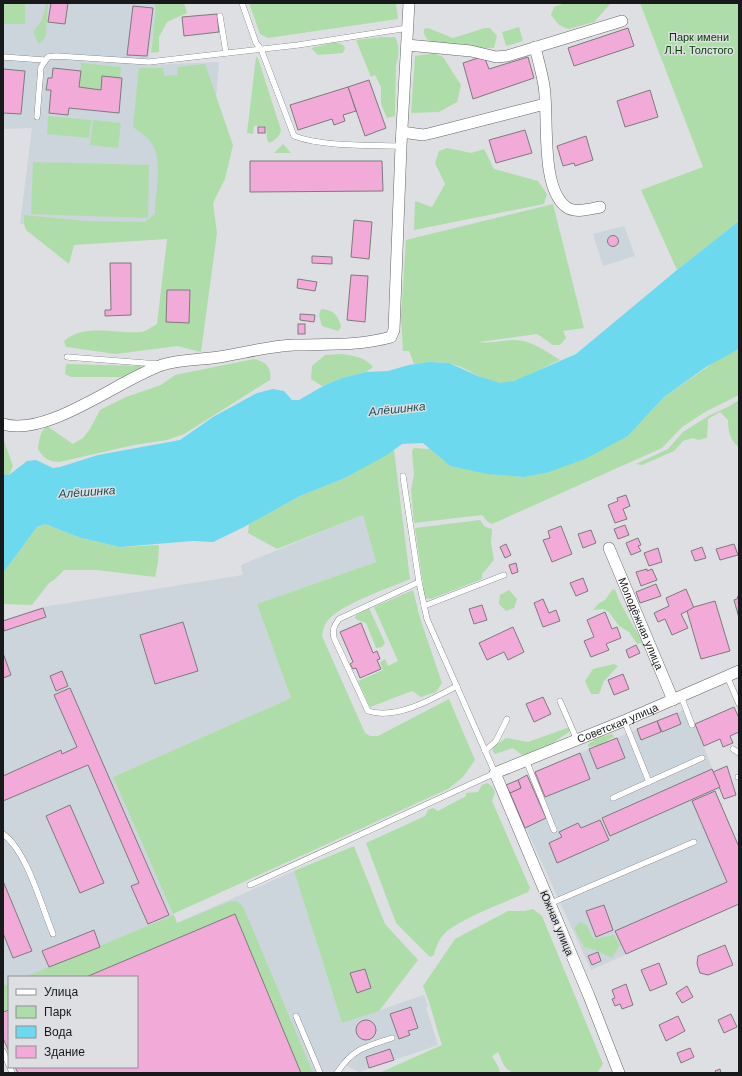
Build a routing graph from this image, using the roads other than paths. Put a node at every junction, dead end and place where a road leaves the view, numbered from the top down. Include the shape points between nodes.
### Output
1 (242, 3) edge
2 (410, 3) edge
3 (220, 16) dead end
4 (622, 21) dead end
5 (408, 28) junction
6 (407, 45) junction
7 (535, 47) junction
8 (260, 49) junction
9 (226, 54) junction
10 (3, 57) edge
11 (44, 60) junction
12 (545, 104) junction
13 (37, 117) dead end
14 (402, 132) junction
15 (401, 146) junction
16 (600, 207) dead end
17 (67, 357) dead end
18 (163, 365) junction
19 (3, 424) edge
20 (403, 476) dead end
21 (609, 548) dead end
22 (504, 575) dead end
23 (419, 582) junction
24 (424, 606) junction
25 (739, 671) edge
26 (727, 676) junction
27 (456, 686) junction
28 (677, 698) junction
29 (560, 701) dead end
30 (739, 704) edge
31 (507, 719) dead end
32 (624, 720) junction
33 (692, 726) dead end
34 (577, 740) junction
35 (733, 749) dead end
36 (485, 751) junction
37 (739, 753) edge
38 (702, 758) dead end
39 (526, 760) junction
40 (495, 773) junction
41 (649, 782) junction
42 (613, 798) dead end
43 (554, 830) dead end
44 (3, 834) edge
45 (694, 842) dead end
46 (250, 885) dead end
47 (549, 904) junction
48 (52, 934) dead end
49 (296, 1016) dead end
50 (392, 1038) dead end
51 (3, 1051) edge
52 (8, 1064) edge
53 (320, 1073) edge
54 (337, 1073) edge
55 (619, 1073) edge

1 - 8 lane
2 - 5 street
3 - 9 lane
4 - 7 street
5 - 6 street
5 - 8 lane
6 - 7 street via 471,51 496,57
6 - 14 street
7 - 12 street via 544,86
8 - 9 lane
8 - 15 lane via 294,136 344,144
9 - 11 lane via 149,62 56,56
10 - 11 lane
11 - 13 lane via 41,67
12 - 14 street via 423,135
12 - 16 street via 549,166 557,196 565,206 574,210
14 - 15 street
15 - 18 street via 394,330 391,337 335,345 279,346
17 - 18 lane
18 - 19 street via 140,374 77,409 50,419 16,426
20 - 23 lane
21 - 28 street, Молодёжная улица
22 - 24 lane
23 - 24 lane
23 - 27 lane via 339,619 334,625 334,638 368,711 375,713 412,708
24 - 27 lane via 432,633
25 - 26 street, Советская улица
26 - 28 street, Советская улица
26 - 30 lane
27 - 36 lane
28 - 32 street, Советская улица
28 - 33 lane
29 - 34 lane
31 - 36 lane via 496,741
32 - 34 street, Советская улица
32 - 41 lane
34 - 39 street, Советская улица
35 - 37 lane
36 - 40 lane
38 - 41 lane
39 - 40 street, Советская улица
39 - 43 lane
40 - 46 lane
40 - 47 street, Южная улица
41 - 42 lane
44 - 48 lane via 12,840 21,853
45 - 47 lane
47 - 55 street, Южная улица
49 - 53 lane
50 - 54 lane via 355,1052
51 - 52 lane

